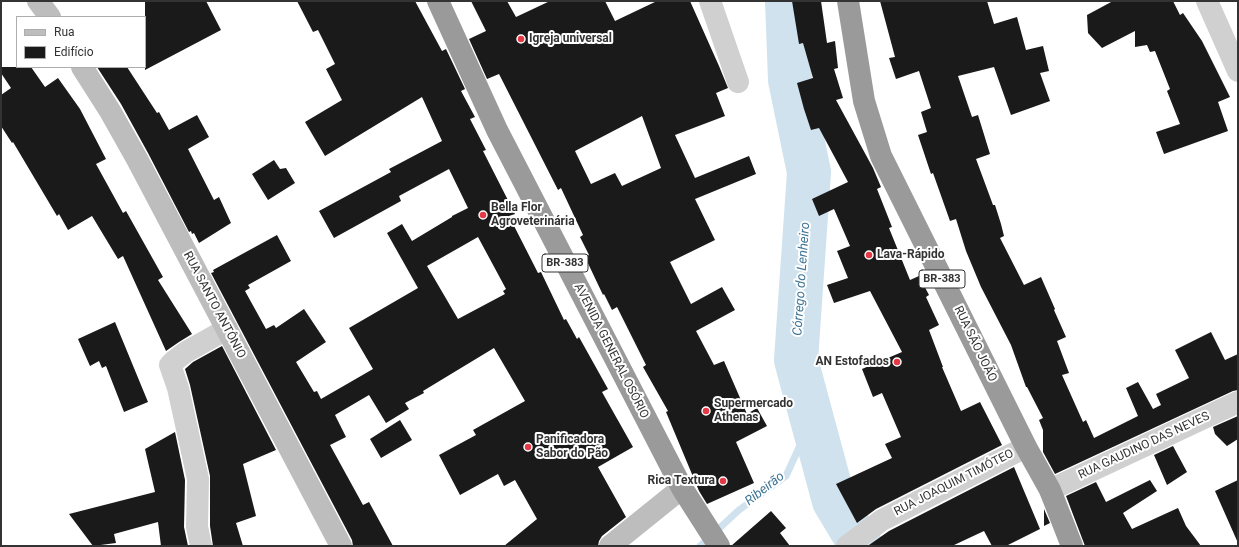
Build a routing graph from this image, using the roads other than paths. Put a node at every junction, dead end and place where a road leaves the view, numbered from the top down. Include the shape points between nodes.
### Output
1 (38, 1) edge
2 (438, 1) edge
3 (710, 1) edge
4 (848, 1) edge
5 (1207, 1) edge
6 (49, 16) edge
7 (83, 68) edge
8 (1238, 70) edge
9 (738, 82) dead end
10 (227, 328) junction
11 (1238, 402) edge
12 (1026, 447) junction
13 (682, 488) junction
14 (1050, 490) junction
15 (201, 546) edge
16 (340, 546) edge
17 (610, 546) edge
18 (719, 546) edge
19 (847, 546) edge
20 (1072, 546) edge

1 - 6 street
2 - 13 highway, AVENIDA GENERAL OSÓRIO / BR-383 via 497,130
3 - 9 street
4 - 12 highway, RUA SÃO JOÃO / BR-383 via 864,101 881,156
5 - 8 street
7 - 10 street, RUA SANTO ANTÔNIO via 130,145
10 - 15 street via 186,352 170,365 178,388 198,479 197,527
10 - 16 street, RUA SANTO ANTÔNIO
11 - 14 street, RUA GAUDINO DAS NEVES
12 - 14 highway, RUA SÃO JOÃO / BR-383
12 - 19 street, RUA JOAQUIM TIMÓTEO via 882,520
13 - 17 street
13 - 18 highway, AVENIDA GENERAL OSÓRIO / BR-383
14 - 20 highway, RUA SÃO JOÃO / BR-383

